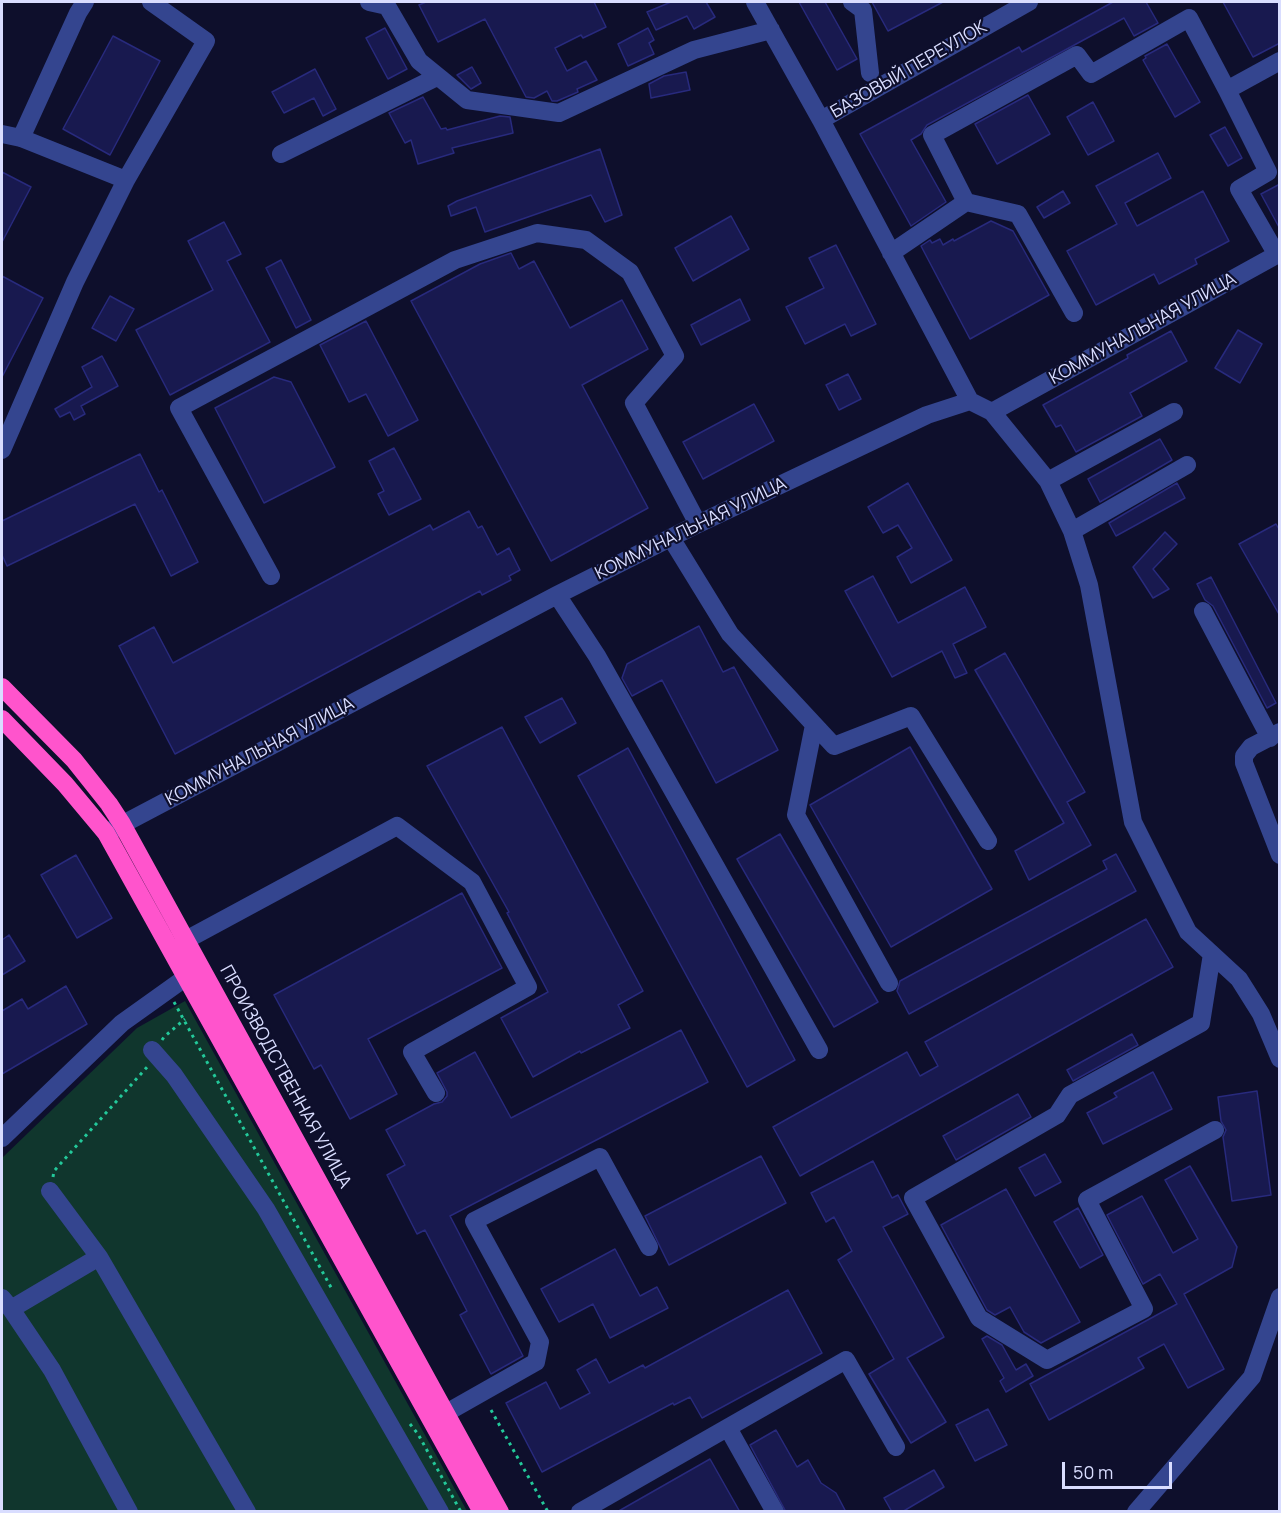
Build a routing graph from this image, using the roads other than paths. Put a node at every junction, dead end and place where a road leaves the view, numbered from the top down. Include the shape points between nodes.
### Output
1 (85, 2) edge
2 (151, 2) edge
3 (369, 2) edge
4 (755, 2) edge
5 (852, 2) edge
6 (1029, 2) edge
7 (771, 30) junction
8 (1280, 60) edge
9 (870, 73) dead end
10 (437, 77) junction
11 (1227, 90) junction
12 (821, 120) junction
13 (2, 134) edge
14 (21, 138) junction
15 (281, 154) dead end
16 (1274, 169) edge
17 (126, 180) junction
18 (966, 202) junction
19 (891, 253) junction
20 (1278, 254) edge
21 (1074, 314) dead end
22 (970, 401) junction
23 (992, 412) junction
24 (1174, 412) dead end
25 (2, 450) edge
26 (1187, 465) dead end
27 (1048, 482) junction
28 (698, 524) junction
29 (1072, 531) junction
30 (671, 538) junction
31 (271, 576) dead end
32 (557, 595) junction
33 (1203, 611) dead end
34 (2, 687) edge
35 (2, 720) edge
36 (814, 724) junction
37 (1274, 735) edge
38 (1271, 812) edge
39 (122, 824) junction
40 (106, 833) junction
41 (988, 841) dead end
42 (1280, 855) edge
43 (186, 940) junction
44 (1212, 954) junction
45 (185, 978) junction
46 (889, 983) dead end
47 (819, 1050) dead end
48 (154, 1053) road end
49 (1280, 1059) edge
50 (436, 1093) dead end
51 (1215, 1130) dead end
52 (2, 1138) edge
53 (50, 1191) road end
54 (649, 1247) dead end
55 (99, 1257) junction
56 (1280, 1297) edge
57 (6, 1304) edge
58 (446, 1413) junction
59 (728, 1428) junction
60 (896, 1447) dead end
61 (129, 1512) edge
62 (247, 1512) edge
63 (440, 1512) edge
64 (482, 1512) edge
65 (501, 1512) edge
66 (580, 1512) edge
67 (775, 1512) edge
68 (1136, 1512) edge

1 - 14 street
2 - 17 street via 206,41
3 - 10 street via 387,6 419,61
4 - 7 street
5 - 9 street via 863,10
6 - 12 street, БАЗОВЫЙ ПЕРЕУЛОК
7 - 10 street via 694,50 559,113 467,100
7 - 12 street
8 - 11 street
10 - 15 street
11 - 16 street
11 - 18 street via 1190,18 1091,74 1077,55 932,135
12 - 19 street
13 - 14 street
14 - 17 street
16 - 20 street via 1239,189
17 - 25 street via 75,282
18 - 19 street
18 - 21 street via 1018,214
19 - 22 street
20 - 23 street, КОММУНАЛЬНАЯ УЛИЦА
22 - 23 street
22 - 28 street, КОММУНАЛЬНАЯ УЛИЦА via 927,416
23 - 27 street
24 - 27 street
26 - 29 street
27 - 29 street
28 - 30 street, КОММУНАЛЬНАЯ УЛИЦА
28 - 31 street via 634,403 675,356 630,272 586,240 537,233 455,260 179,408
29 - 44 street via 1089,585 1132,822 1188,932
30 - 32 street, КОММУНАЛЬНАЯ УЛИЦА
30 - 36 street via 729,634
32 - 39 street, КОММУНАЛЬНАЯ УЛИЦА
32 - 47 street via 597,656
33 - 37 street
34 - 39 highway, ПРОИЗВОДСТВЕННАЯ УЛИЦА via 74,760
35 - 40 highway via 65,784
36 - 41 street via 834,746 911,716
36 - 46 street via 796,815
37 - 38 street via 1251,747 1244,756 1245,769
38 - 42 street
39 - 40 street, КОММУНАЛЬНАЯ УЛИЦА
39 - 43 highway, ПРОИЗВОДСТВЕННАЯ УЛИЦА
40 - 45 highway
43 - 50 street via 397,826 472,882 528,987 412,1053
43 - 58 highway, ПРОИЗВОДСТВЕННАЯ УЛИЦА
44 - 49 street via 1239,979 1261,1014
44 - 51 street via 1201,1023 1070,1095 1057,1115 913,1198 979,1318 1047,1360 1144,1309 1087,1200
45 - 52 street via 122,1023
45 - 64 highway
48 - 63 street via 174,1075 266,1209
53 - 55 street
54 - 58 street via 600,1157 474,1221 540,1342 536,1362
55 - 57 street
55 - 62 street
56 - 68 street via 1252,1377
57 - 61 street via 52,1370
58 - 65 highway, ПРОИЗВОДСТВЕННАЯ УЛИЦА
59 - 60 street via 846,1360
59 - 66 street
59 - 67 street

